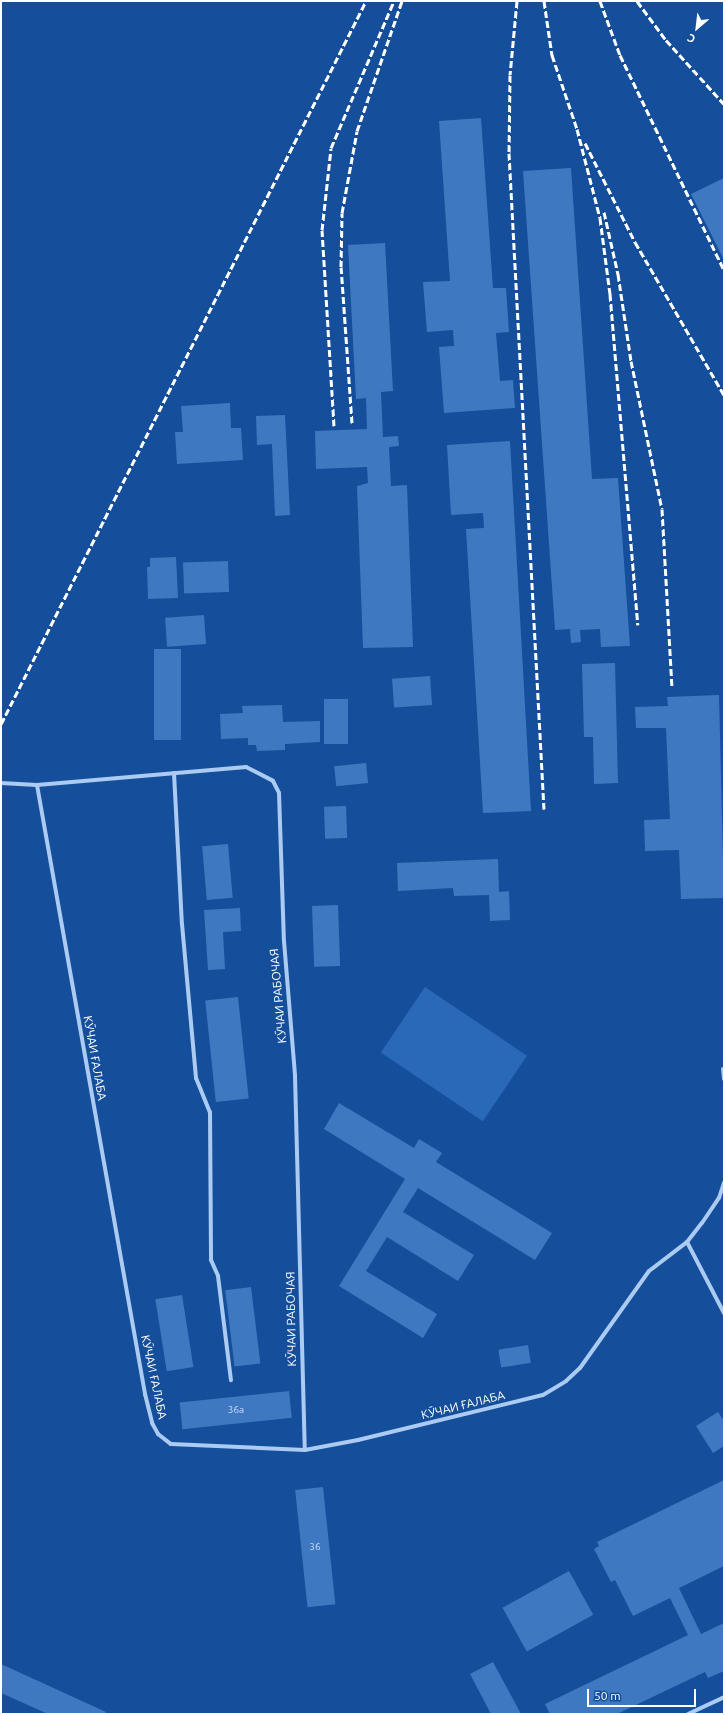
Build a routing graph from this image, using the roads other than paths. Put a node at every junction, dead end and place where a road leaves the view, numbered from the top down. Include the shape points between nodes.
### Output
1 (174, 773) junction
2 (1, 783) edge
3 (37, 785) junction
4 (723, 1069) dead end
5 (724, 1079) edge
6 (724, 1183) edge
7 (687, 1242) junction
8 (724, 1313) edge
9 (231, 1380) dead end
10 (305, 1450) junction
11 (724, 1697) edge
12 (688, 1714) edge

1 - 3 street, КӮЧАИ РАБОЧАЯ
1 - 9 street via 182,924 196,1078 210,1112 212,1260 218,1276
1 - 10 street, КӮЧАИ РАБОЧАЯ via 246,767 273,781 280,793 284,941 295,1076
2 - 3 street
3 - 10 street, КӮЧАИ ҒАЛАБА via 152,1423 164,1440 184,1446
4 - 5 street
6 - 7 street, КӮЧАИ ҒАЛАБА via 719,1198
7 - 8 street
7 - 10 street, КӮЧАИ ҒАЛАБА via 649,1271 580,1368 566,1381 542,1395 358,1440
11 - 12 street

